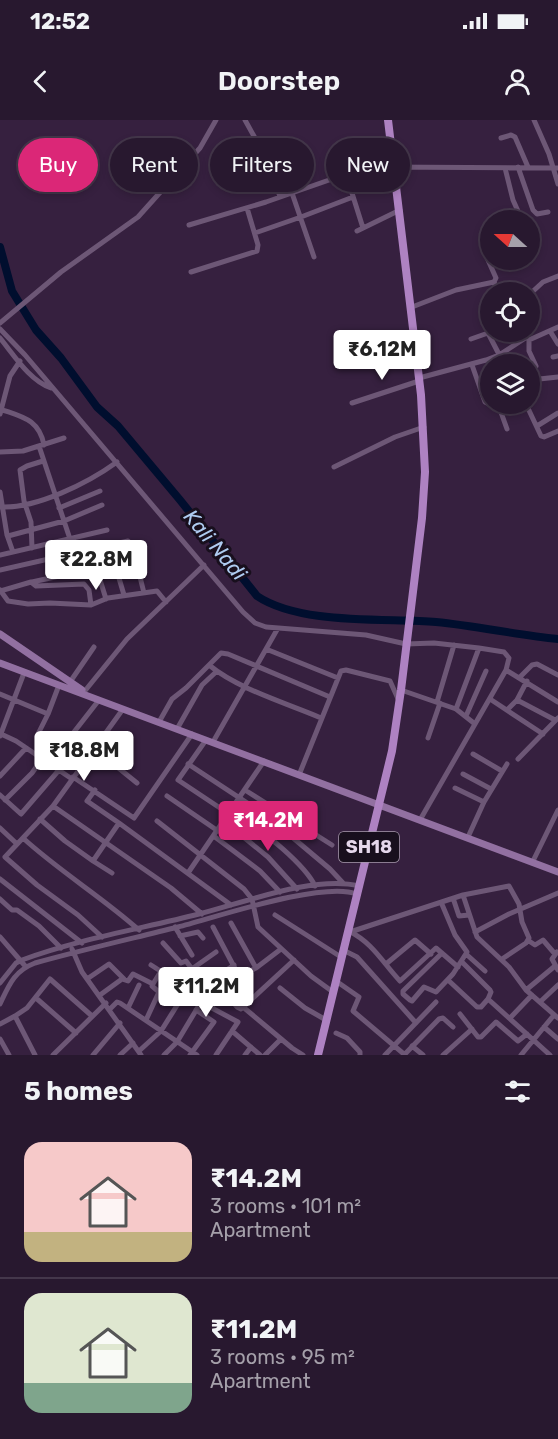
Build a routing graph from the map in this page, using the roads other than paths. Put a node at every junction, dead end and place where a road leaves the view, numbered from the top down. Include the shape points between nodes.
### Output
1 (216, 120) edge
2 (246, 120) edge
3 (388, 120) edge
4 (534, 120) edge
5 (391, 138) edge
6 (501, 138) dead end
7 (410, 167) edge
8 (518, 167) junction
9 (528, 167) junction
10 (505, 168) junction
11 (555, 168) edge
12 (326, 181) edge
13 (558, 184) edge
14 (351, 192) edge
15 (398, 192) edge
16 (292, 193) junction
17 (280, 197) junction
18 (353, 197) junction
19 (247, 208) junction
20 (400, 210) junction
21 (518, 210) edge
22 (548, 212) dead end
23 (301, 218) junction
24 (189, 225) dead end
25 (255, 233) junction
26 (314, 257) dead end
27 (492, 270) edge
28 (191, 272) dead end
29 (558, 277) edge
30 (494, 282) edge
31 (480, 285) edge
32 (540, 285) edge
33 (411, 307) junction
34 (2, 321) edge
35 (558, 327) edge
36 (0, 329) edge
37 (550, 331) junction
38 (540, 333) edge
39 (0, 338) edge
40 (471, 339) dead end
41 (518, 342) edge
42 (558, 344) edge
43 (499, 354) edge
44 (500, 354) edge
45 (20, 362) junction
46 (480, 362) edge
47 (472, 365) junction
48 (558, 377) edge
49 (419, 379) junction
50 (540, 379) edge
51 (0, 382) edge
52 (8, 384) junction
53 (52, 388) junction
54 (480, 390) edge
55 (352, 404) dead end
56 (0, 411) edge
57 (558, 413) edge
58 (500, 414) edge
59 (531, 414) edge
60 (537, 426) junction
61 (424, 427) junction
62 (507, 429) dead end
63 (558, 431) edge
64 (64, 438) dead end
65 (41, 446) junction
66 (1, 454) edge
67 (43, 461) junction
68 (117, 462) junction
69 (334, 467) dead end
70 (100, 491) dead end
71 (0, 492) edge
72 (54, 495) junction
73 (26, 505) junction
74 (102, 506) dead end
75 (1, 507) edge
76 (59, 508) junction
77 (64, 521) junction
78 (107, 530) dead end
79 (31, 531) junction
80 (8, 536) junction
81 (70, 539) junction
82 (32, 548) junction
83 (13, 552) junction
84 (84, 552) junction
85 (0, 555) edge
86 (94, 560) junction
87 (204, 565) junction
88 (96, 568) junction
89 (0, 570) edge
90 (32, 582) junction
91 (1, 593) edge
92 (144, 593) junction
93 (124, 595) junction
94 (106, 599) junction
95 (166, 602) junction
96 (91, 605) junction
97 (278, 628) junction
98 (0, 634) edge
99 (407, 641) junction
100 (454, 645) junction
101 (94, 647) dead end
102 (478, 648) junction
103 (266, 649) junction
104 (0, 663) edge
105 (209, 664) junction
106 (255, 666) junction
107 (217, 671) junction
108 (486, 671) dead end
109 (24, 673) junction
110 (514, 674) junction
111 (558, 675) edge
112 (338, 678) junction
113 (527, 681) junction
114 (70, 682) junction
115 (59, 685) junction
116 (244, 686) junction
117 (401, 690) junction
118 (0, 694) edge
119 (87, 694) junction
120 (330, 697) junction
121 (517, 699) junction
122 (14, 700) junction
123 (99, 700) junction
124 (438, 702) junction
125 (495, 702) junction
126 (558, 702) edge
127 (400, 703) junction
128 (123, 709) junction
129 (456, 709) junction
130 (507, 710) junction
131 (48, 714) junction
132 (466, 716) junction
133 (321, 718) junction
134 (557, 719) edge
135 (2, 722) edge
136 (159, 722) junction
137 (475, 724) junction
138 (177, 729) junction
139 (192, 734) junction
140 (543, 734) junction
141 (0, 735) edge
142 (428, 738) dead end
143 (48, 741) dead end
144 (209, 741) junction
145 (26, 748) junction
146 (95, 749) junction
147 (473, 754) dead end
148 (42, 759) junction
149 (518, 759) dead end
150 (264, 761) junction
151 (49, 764) junction
152 (188, 764) junction
153 (507, 764) dead end
154 (58, 770) junction
155 (502, 771) junction
156 (463, 774) dead end
157 (299, 775) junction
158 (0, 776) edge
159 (73, 778) junction
160 (137, 783) dead end
161 (455, 788) dead end
162 (491, 789) junction
163 (95, 790) junction
164 (245, 790) junction
165 (0, 795) edge
166 (167, 796) dead end
167 (240, 798) junction
168 (5, 800) junction
169 (484, 802) junction
170 (380, 805) junction
171 (53, 806) junction
172 (233, 808) junction
173 (558, 810) edge
174 (230, 814) junction
175 (40, 819) junction
176 (156, 820) dead end
177 (420, 820) junction
178 (225, 822) junction
179 (119, 823) junction
180 (0, 828) edge
181 (217, 834) junction
182 (468, 837) junction
183 (23, 838) junction
184 (105, 843) junction
185 (17, 844) junction
186 (332, 845) dead end
187 (201, 856) junction
188 (93, 861) junction
189 (533, 861) junction
190 (556, 869) edge
191 (112, 873) dead end
192 (188, 873) junction
193 (0, 879) edge
194 (343, 883) junction
195 (315, 886) junction
196 (297, 889) junction
197 (358, 890) junction
198 (280, 892) junction
199 (558, 893) edge
200 (463, 895) junction
201 (453, 898) junction
202 (0, 899) edge
203 (252, 899) junction
204 (441, 902) junction
205 (231, 905) junction
206 (254, 906) junction
207 (521, 909) junction
208 (202, 913) junction
209 (274, 915) dead end
210 (469, 915) junction
211 (206, 919) junction
212 (231, 922) dead end
213 (213, 927) dead end
214 (137, 928) junction
215 (349, 931) junction
216 (178, 932) junction
217 (475, 932) junction
218 (144, 934) junction
219 (0, 936) edge
220 (102, 937) junction
221 (203, 938) dead end
222 (528, 941) junction
223 (82, 943) junction
224 (163, 943) dead end
225 (71, 945) junction
226 (61, 948) junction
227 (281, 949) junction
228 (216, 952) dead end
229 (342, 953) junction
230 (430, 953) junction
231 (442, 953) junction
232 (557, 953) edge
233 (466, 954) junction
234 (74, 955) junction
235 (192, 955) dead end
236 (436, 958) junction
237 (502, 959) junction
238 (22, 960) junction
239 (294, 960) junction
240 (386, 964) junction
241 (151, 965) dead end
242 (234, 965) junction
243 (460, 965) junction
244 (26, 967) junction
245 (256, 968) junction
246 (557, 968) edge
247 (192, 969) junction
248 (485, 971) dead end
249 (161, 972) junction
250 (239, 976) junction
251 (87, 979) junction
252 (124, 979) junction
253 (448, 980) junction
254 (176, 981) junction
255 (231, 981) dead end
256 (336, 981) junction
257 (0, 983) edge
258 (153, 984) junction
259 (139, 985) dead end
260 (557, 987) edge
261 (280, 988) dead end
262 (526, 990) junction
263 (333, 992) junction
264 (188, 993) junction
265 (100, 995) junction
266 (532, 995) junction
267 (36, 998) junction
268 (488, 999) junction
269 (201, 1002) junction
270 (436, 1002) dead end
271 (540, 1002) junction
272 (106, 1003) junction
273 (0, 1004) edge
274 (210, 1007) junction
275 (243, 1007) junction
276 (128, 1008) junction
277 (110, 1009) junction
278 (196, 1010) junction
279 (460, 1014) dead end
280 (15, 1016) junction
281 (92, 1016) junction
282 (511, 1017) junction
283 (556, 1017) edge
284 (146, 1020) junction
285 (327, 1020) junction
286 (120, 1023) junction
287 (416, 1023) junction
288 (0, 1024) edge
289 (453, 1027) dead end
290 (544, 1027) junction
291 (472, 1029) junction
292 (161, 1031) junction
293 (232, 1031) junction
294 (76, 1033) junction
295 (336, 1033) dead end
296 (527, 1034) junction
297 (0, 1039) edge
298 (280, 1039) junction
299 (558, 1039) edge
300 (532, 1040) junction
301 (177, 1042) junction
302 (133, 1043) junction
303 (394, 1045) junction
304 (412, 1046) junction
305 (250, 1047) junction
306 (140, 1053) edge
307 (193, 1054) edge
308 (9, 1055) edge
309 (35, 1055) edge
310 (53, 1055) edge
311 (93, 1055) edge
312 (120, 1055) edge
313 (164, 1055) edge
314 (216, 1055) edge
315 (245, 1055) edge
316 (260, 1055) edge
317 (265, 1055) edge
318 (303, 1055) edge
319 (318, 1055) edge
320 (360, 1055) edge
321 (386, 1055) edge
322 (405, 1055) edge
323 (423, 1055) edge
324 (443, 1055) edge
325 (521, 1055) edge
326 (550, 1055) edge

1 - 34 street via 200,148 138,217 61,272
2 - 17 street via 271,167
3 - 5 main road, SH18
4 - 11 street
6 - 9 street via 515,137
7 - 10 street
8 - 9 street
8 - 10 street
8 - 22 street via 533,210 537,214
9 - 11 street
10 - 21 street
11 - 13 street
12 - 16 street
14 - 18 street
15 - 20 main road, SH18
16 - 17 street
16 - 23 street
17 - 19 street
18 - 20 street via 360,229
18 - 23 street
19 - 24 street
19 - 25 street
20 - 33 main road, SH18
23 - 25 street
23 - 26 street
25 - 28 street via 257,251
27 - 30 street
29 - 32 street
31 - 33 street
33 - 49 main road, SH18
35 - 37 street
36 - 53 street
37 - 38 street
37 - 42 street
39 - 45 street
40 - 43 street via 489,333
41 - 44 street
45 - 52 street
45 - 53 street via 38,382
46 - 47 street
47 - 49 street
47 - 54 street
48 - 50 street
49 - 55 street
49 - 61 main road, SH18
51 - 52 street
52 - 56 street
53 - 68 street
56 - 65 street via 34,423 40,430
57 - 60 street
58 - 62 street
59 - 60 street
60 - 63 street via 543,437
61 - 69 street
61 - 99 main road, SH18 via 425,472
64 - 65 street
65 - 66 street
65 - 67 street
67 - 72 street
67 - 73 street via 21,468
68 - 72 street
68 - 87 street
70 - 76 street
71 - 75 street
72 - 73 street
72 - 76 street
73 - 75 street
73 - 79 street
74 - 77 street
75 - 80 street
76 - 77 street
77 - 79 street
77 - 81 street
78 - 81 street
79 - 80 street
79 - 82 street
80 - 83 street
81 - 82 street
82 - 83 street
83 - 85 street
84 - 86 street via 87,560
84 - 89 street
84 - 92 street via 130,541
86 - 88 street
86 - 93 street via 113,558
87 - 95 street
87 - 97 street via 251,620
88 - 90 street
88 - 94 street
90 - 91 street
90 - 96 street via 36,586 84,584
91 - 96 street via 8,601 17,603
92 - 93 street
92 - 95 street via 159,592
93 - 94 street
94 - 96 street
95 - 119 street via 127,639
97 - 99 street
97 - 103 street
98 - 114 street
99 - 100 street
99 - 117 main road, SH18
100 - 102 street
100 - 124 street
101 - 114 street
102 - 110 street via 507,655
102 - 129 street
103 - 106 street
103 - 112 street
104 - 109 street
105 - 106 street via 224,653
105 - 107 street
105 - 136 street via 172,699
106 - 116 street
106 - 120 street
107 - 116 street
107 - 138 street via 202,685
108 - 132 street
109 - 115 street
109 - 122 street
110 - 111 street via 537,663
110 - 113 street
110 - 125 street
112 - 120 street
112 - 127 street via 343,670 386,679 392,683
113 - 121 street
113 - 126 street
114 - 119 street
115 - 119 street
115 - 131 street
116 - 133 street
116 - 144 street
117 - 124 street
117 - 127 main road, SH18
118 - 122 street
119 - 123 street
120 - 133 street
121 - 130 street
121 - 134 street
122 - 131 street
122 - 135 street
123 - 128 street
123 - 151 street
124 - 129 street
124 - 142 street
125 - 130 street
125 - 137 street
127 - 170 main road, SH18
128 - 136 street
128 - 146 street
129 - 132 street
130 - 140 street
131 - 143 street via 37,736
132 - 137 street
133 - 157 street
134 - 140 street
135 - 141 street
136 - 138 street
137 - 177 street
138 - 139 street
139 - 144 street
139 - 163 street via 134,818
140 - 149 street
141 - 145 street
144 - 150 street
144 - 152 street
145 - 148 street
145 - 158 street
146 - 159 street
146 - 160 street
147 - 155 street
148 - 151 street
148 - 168 street
150 - 157 street
150 - 164 street
151 - 154 street
152 - 167 street
152 - 174 street via 178,781
153 - 155 street
154 - 159 street
154 - 168 street via 21,814
155 - 162 street
156 - 162 street
157 - 170 street
159 - 163 street
159 - 171 street
161 - 169 street
162 - 169 street
163 - 179 street via 87,801
164 - 167 street
164 - 186 street
165 - 168 street
166 - 181 street
167 - 172 street
167 - 194 street via 281,826
169 - 182 street
170 - 177 street
170 - 197 main road, SH18
171 - 175 street
171 - 184 street
172 - 174 street
172 - 195 street via 282,849
173 - 189 street
174 - 178 street
175 - 183 street
175 - 188 street
176 - 187 street
177 - 182 street
178 - 181 street
178 - 196 street via 268,857
179 - 184 street
179 - 192 street
180 - 185 street
181 - 187 street
181 - 198 street
182 - 189 street
183 - 185 street
183 - 214 street
184 - 188 street
184 - 208 street
185 - 220 street via 6,855 7,860
187 - 192 street
187 - 203 street
188 - 191 street
189 - 190 street
192 - 205 street
193 - 223 street
194 - 195 street
194 - 197 street
195 - 196 street
196 - 198 street
197 - 206 street
197 - 215 main road, SH18
198 - 203 street
199 - 207 street
200 - 201 street
200 - 207 street via 509,886
200 - 210 street
201 - 204 street
201 - 210 street via 459,916
202 - 226 street via 39,926
203 - 205 street
203 - 206 street
204 - 215 street
204 - 233 street
205 - 208 street
206 - 211 street
206 - 227 street via 258,927
207 - 217 street
207 - 222 street
208 - 211 street
208 - 214 street
209 - 229 street
210 - 217 street
211 - 216 street
212 - 245 street
213 - 242 street
214 - 218 street
214 - 220 street
215 - 229 main road, SH18
215 - 240 street via 366,941
216 - 218 street
216 - 221 street via 198,932
216 - 235 street
217 - 237 street
218 - 234 street
219 - 238 street
220 - 223 street
222 - 232 street via 535,945 543,940
222 - 237 street
223 - 225 street
224 - 247 street
225 - 226 street
225 - 234 street
226 - 238 street
227 - 239 street
227 - 245 street
228 - 247 street
229 - 256 main road, SH18
229 - 287 street via 357,957
230 - 231 street via 436,948
230 - 236 street
230 - 240 street via 415,940
230 - 240 street via 402,981
231 - 236 street
231 - 243 street
232 - 246 street via 552,959
233 - 243 street
233 - 248 street
234 - 244 street
234 - 251 street
236 - 253 street via 403,994 411,1001 424,987 436,992
237 - 262 street
238 - 244 street
238 - 257 street
239 - 263 street
239 - 275 street
241 - 249 street
242 - 250 street
242 - 264 street
243 - 253 street
243 - 268 street via 490,990
244 - 273 street via 14,977
245 - 250 street
246 - 262 street
247 - 254 street
249 - 254 street
249 - 258 street
250 - 255 street
251 - 252 street via 108,964
251 - 265 street
252 - 258 street via 128,981 133,974
252 - 265 street
253 - 268 street via 477,1007
254 - 264 street via 175,986
256 - 263 main road, SH18
256 - 303 street via 358,997 353,1011
258 - 284 street via 159,992
259 - 276 street
260 - 271 street
261 - 285 street
262 - 266 street
263 - 285 main road, SH18
264 - 269 street
264 - 292 street
265 - 272 street
266 - 271 street
266 - 282 street
267 - 280 street
267 - 281 street via 52,979
267 - 294 street
268 - 282 street
269 - 274 street
269 - 278 street
270 - 287 street
271 - 283 street
272 - 277 street
272 - 281 street
274 - 275 street via 226,995 238,1009
274 - 293 street via 237,1020
275 - 298 street
276 - 277 street via 118,1002
276 - 284 street
277 - 286 street
278 - 301 street
278 - 307 street via 214,1022
279 - 291 street
280 - 288 street
280 - 309 street
281 - 294 street
282 - 296 street
283 - 290 street
284 - 292 street
285 - 319 main road, SH18
286 - 302 street
286 - 311 street
287 - 303 street
289 - 304 street via 441,1018
290 - 299 street
290 - 300 street
291 - 296 street via 480,1037 496,1022 518,1041
291 - 324 street
292 - 301 street
292 - 306 street
293 - 305 street
293 - 314 street
294 - 310 street
295 - 320 street via 352,1043
296 - 300 street
297 - 308 street
298 - 317 street
298 - 318 street
300 - 325 street
300 - 326 street
301 - 307 street
301 - 313 street
302 - 306 street
302 - 312 street
303 - 321 street
303 - 322 street
304 - 322 street
304 - 323 street
305 - 315 street
305 - 316 street

